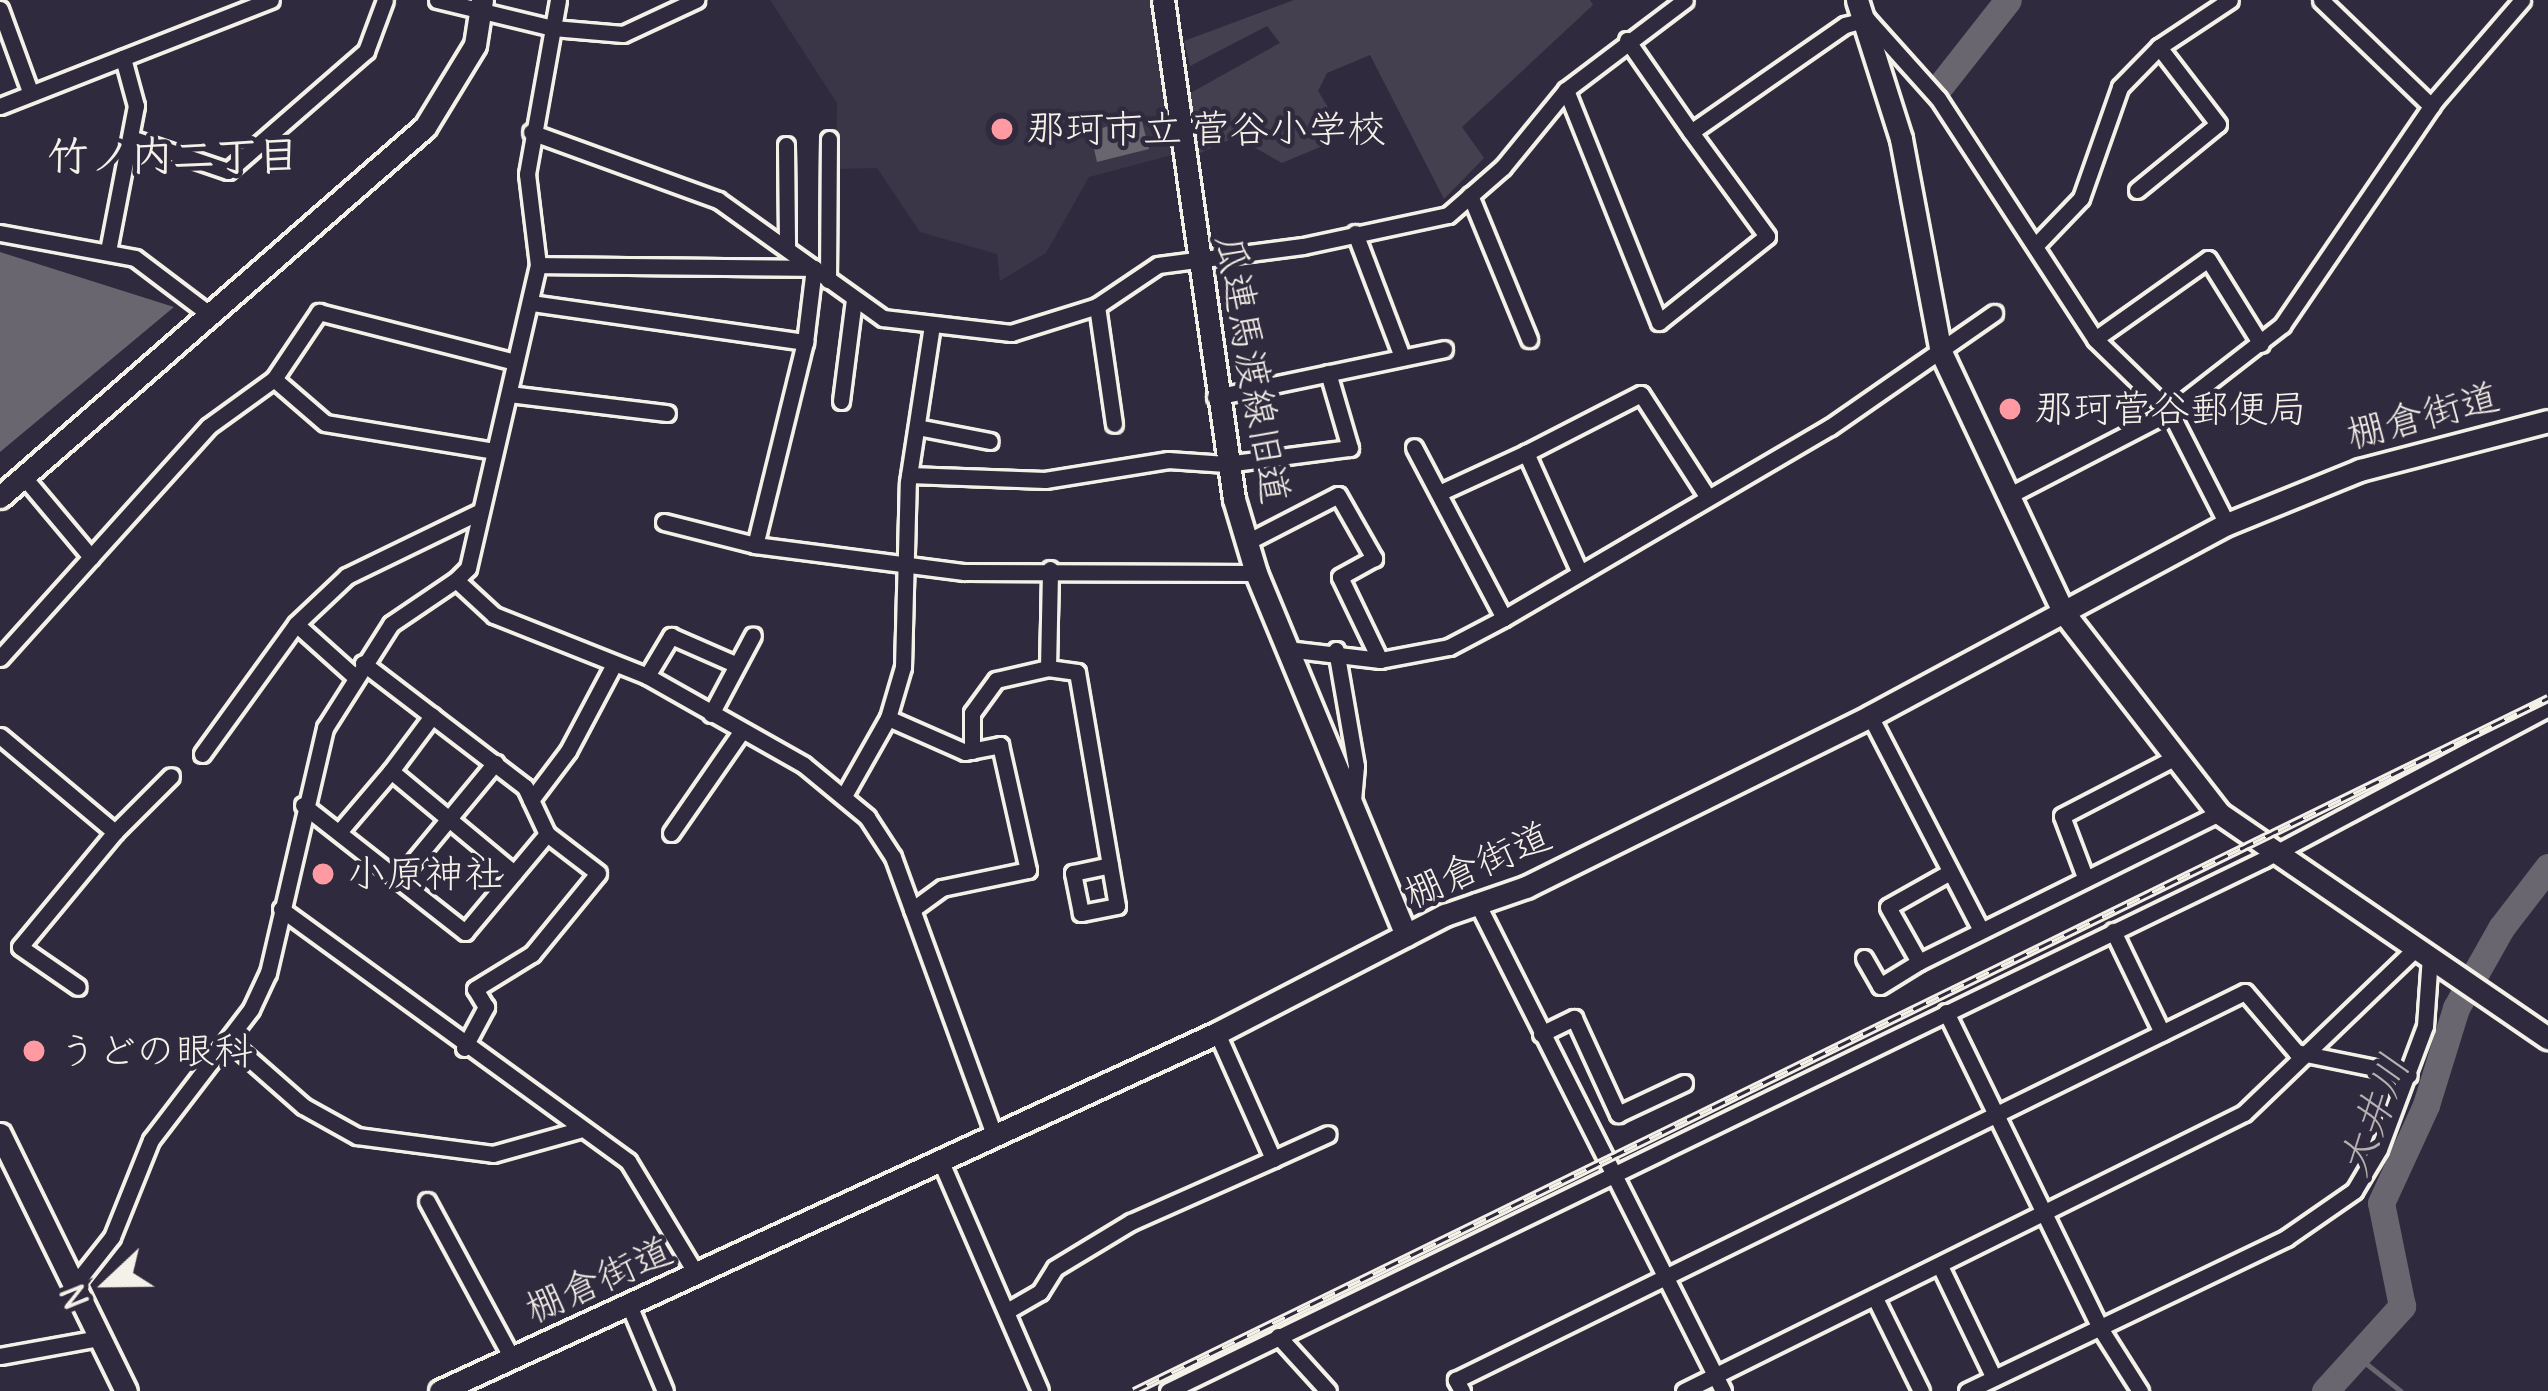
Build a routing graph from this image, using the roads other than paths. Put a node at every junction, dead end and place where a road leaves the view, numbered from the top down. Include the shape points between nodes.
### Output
1 (271, 0) edge
2 (385, 0) edge
3 (437, 0) edge
4 (558, 0) edge
5 (696, 0) edge
6 (1163, 0) edge
7 (1685, 0) edge
8 (2230, 0) edge
9 (2321, 0) edge
10 (2522, 0) edge
11 (482, 5) edge
12 (0, 9) edge
13 (1862, 10) edge
14 (554, 28) junction
15 (1627, 40) junction
16 (2159, 47) junction
17 (123, 58) junction
18 (1566, 90) junction
19 (31, 94) junction
20 (0, 106) edge
21 (2432, 106) junction
22 (531, 132) junction
23 (1691, 132) junction
24 (130, 138) junction
25 (829, 139) dead end
26 (786, 145) dead end
27 (2137, 190) dead end
28 (1471, 195) junction
29 (0, 232) edge
30 (1355, 233) junction
31 (2036, 245) junction
32 (788, 248) junction
33 (108, 251) junction
34 (1196, 256) junction
35 (538, 265) junction
36 (814, 268) junction
37 (828, 280) junction
38 (854, 300) junction
39 (531, 303) junction
40 (1097, 306) junction
41 (209, 314) junction
42 (1994, 314) dead end
43 (932, 325) junction
44 (1529, 339) dead end
45 (2095, 339) junction
46 (805, 342) junction
47 (2261, 344) junction
48 (1444, 349) dead end
49 (1941, 352) junction
50 (1402, 357) junction
51 (514, 362) junction
52 (1328, 373) junction
53 (274, 379) junction
54 (509, 394) junction
55 (1215, 397) junction
56 (841, 401) dead end
57 (2170, 412) junction
58 (668, 413) dead end
59 (2548, 421) edge
60 (1114, 424) dead end
61 (917, 427) junction
62 (990, 441) dead end
63 (1414, 447) dead end
64 (494, 451) junction
65 (1526, 453) junction
66 (1226, 464) junction
67 (909, 475) junction
68 (23, 476) junction
69 (1439, 494) junction
70 (1707, 496) junction
71 (2008, 496) junction
72 (0, 497) edge
73 (479, 512) junction
74 (664, 522) dead end
75 (2227, 524) junction
76 (1247, 542) junction
77 (755, 545) junction
78 (91, 557) junction
79 (906, 562) junction
80 (1050, 569) junction
81 (1256, 573) junction
82 (1580, 573) junction
83 (456, 580) junction
84 (2064, 614) junction
85 (1504, 618) junction
86 (296, 624) junction
87 (753, 634) dead end
88 (1287, 649) junction
89 (1336, 650) junction
90 (0, 658) edge
91 (1380, 660) junction
92 (735, 664) junction
93 (613, 666) junction
94 (1048, 668) junction
95 (358, 670) junction
96 (647, 676) junction
97 (2548, 708) edge
98 (711, 714) junction
99 (432, 716) junction
100 (1870, 716) junction
101 (888, 718) junction
102 (741, 732) junction
103 (0, 736) edge
104 (972, 751) junction
105 (202, 754) dead end
106 (2171, 759) junction
107 (495, 763) junction
108 (391, 771) junction
109 (171, 776) dead end
110 (844, 794) junction
111 (531, 800) junction
112 (1353, 802) junction
113 (303, 805) junction
114 (2219, 813) junction
115 (448, 820) junction
116 (115, 832) junction
117 (339, 832) junction
118 (671, 833) dead end
119 (547, 834) junction
120 (2272, 849) junction
121 (1110, 865) dead end
122 (1950, 872) junction
123 (514, 873) junction
124 (2085, 877) junction
125 (399, 879) junction
126 (1476, 901) junction
127 (281, 909) junction
128 (912, 910) junction
129 (1980, 928) junction
130 (2113, 932) junction
131 (1406, 935) junction
132 (1864, 958) dead end
133 (2432, 959) junction
134 (1919, 962) junction
135 (78, 987) dead end
136 (1946, 1012) junction
137 (1217, 1033) junction
138 (2162, 1033) junction
139 (1541, 1034) junction
140 (2548, 1038) edge
141 (228, 1040) junction
142 (464, 1048) junction
143 (2308, 1057) junction
144 (2409, 1075) junction
145 (1684, 1083) dead end
146 (1996, 1114) junction
147 (579, 1130) junction
148 (0, 1134) edge
149 (1328, 1134) dead end
150 (995, 1137) junction
151 (1273, 1159) junction
152 (941, 1162) junction
153 (1610, 1177) junction
154 (427, 1202) dead end
155 (2045, 1216) junction
156 (1940, 1266) junction
157 (698, 1275) junction
158 (1666, 1277) junction
159 (71, 1289) junction
160 (1875, 1298) junction
161 (629, 1306) junction
162 (1007, 1311) junction
163 (2100, 1328) junction
164 (1278, 1336) junction
165 (99, 1338) junction
166 (0, 1356) edge
167 (512, 1358) junction
168 (1994, 1378) junction
169 (1720, 1383) edge
170 (126, 1391) edge
171 (440, 1391) edge
172 (664, 1391) edge
173 (1040, 1391) edge
174 (1168, 1391) edge
175 (1328, 1391) edge
176 (1462, 1391) edge
177 (1684, 1391) edge
178 (1921, 1391) edge
179 (1967, 1391) edge
180 (2140, 1391) edge

1 - 17 street
2 - 24 street via 366,50 228,171
3 - 11 street
4 - 14 street
5 - 14 street via 642,31
6 - 34 street, 瓜連馬渡線旧道
7 - 15 street
8 - 16 street
9 - 21 street
10 - 21 street
11 - 14 street
11 - 41 street via 456,88 424,127
12 - 19 street
13 - 23 street
13 - 31 street via 1938,98
13 - 49 street via 1901,139
14 - 22 street
15 - 18 street
15 - 23 street
16 - 27 street via 2218,124
16 - 31 street via 2120,87 2081,198
17 - 19 street
17 - 24 street via 136,106
18 - 23 street via 1659,322 1767,236
18 - 28 street
19 - 20 street
21 - 47 street via 2302,301
22 - 32 street via 652,170 718,200
22 - 35 street via 527,173
24 - 33 street
25 - 37 street
26 - 32 street
28 - 30 street via 1448,215
28 - 44 street
29 - 33 street
30 - 34 street
30 - 50 street
31 - 45 street
32 - 36 street
33 - 41 street via 135,258
34 - 40 street via 1158,266
34 - 55 street, 瓜連馬渡線旧道
35 - 36 street
35 - 39 street
36 - 37 street
36 - 46 street
37 - 38 street
38 - 43 street via 883,318
38 - 56 street
39 - 46 street
39 - 51 street
40 - 43 street via 1011,333
40 - 60 street
41 - 68 street
42 - 49 street
43 - 61 street
45 - 47 street via 2208,260
45 - 57 street
46 - 77 street
47 - 57 street
48 - 50 street
49 - 70 street
49 - 71 street
50 - 52 street
51 - 53 street via 319,312
51 - 54 street
52 - 55 street
52 - 66 street via 1350,448
53 - 64 street via 325,423
53 - 78 street via 209,426
54 - 58 street
54 - 64 street
55 - 66 street, 瓜連馬渡線旧道
57 - 71 street
57 - 75 street
59 - 75 street, 棚倉街道 via 2360,470
61 - 62 street
61 - 67 street
63 - 69 street
64 - 73 street
65 - 69 street
65 - 70 street via 1641,394
65 - 82 street
66 - 67 street via 1168,460 1045,480
66 - 76 street, 瓜連馬渡線旧道
67 - 79 street
68 - 72 street
68 - 78 street
69 - 85 street
70 - 82 street
71 - 84 street
73 - 83 street via 468,568
73 - 86 street via 347,576
74 - 77 street
75 - 84 street, 棚倉街道
76 - 81 street, 瓜連馬渡線旧道
76 - 91 street via 1338,495 1374,558 1340,578
77 - 79 street
78 - 90 street
79 - 80 street via 964,572
79 - 101 street via 903,667
80 - 81 street
80 - 94 street
81 - 88 street, 瓜連馬渡線旧道
82 - 85 street
83 - 93 street via 494,616
83 - 95 street via 391,624
84 - 100 street, 棚倉街道
84 - 106 street
85 - 91 street via 1449,647
86 - 95 street
86 - 105 street
87 - 92 street
88 - 89 street
88 - 112 street, 瓜連馬渡線旧道
89 - 91 street
89 - 112 street via 1356,766
92 - 96 street via 670,636
92 - 98 street
93 - 96 street
93 - 111 street
94 - 104 street via 996,680 972,713
94 - 121 street via 1077,671
95 - 99 street
95 - 113 street via 326,728
96 - 98 street
97 - 120 street
98 - 102 street
99 - 107 street
99 - 108 street
100 - 122 street
100 - 126 street, 棚倉街道 via 1526,887
101 - 104 street
101 - 110 street
102 - 110 street
102 - 118 street
103 - 116 street
104 - 128 street via 1000,745 1028,870 942,888
106 - 114 street
106 - 124 street via 2062,816
107 - 111 street
107 - 115 street
108 - 115 street
108 - 117 street
109 - 116 street
110 - 128 street via 882,834
111 - 119 street
112 - 131 street, 瓜連馬渡線旧道
113 - 117 street
113 - 127 street
114 - 120 street
114 - 124 street
115 - 123 street
115 - 125 street
116 - 135 street via 20,947
117 - 125 street
119 - 123 street
119 - 142 street via 598,873 532,954 476,989 486,1006
120 - 130 street
120 - 133 street
122 - 129 street
122 - 134 street via 1888,907
123 - 125 street via 465,932
124 - 129 street
126 - 131 street, 棚倉街道
126 - 139 street
127 - 141 street via 268,973
127 - 142 street
128 - 150 street
129 - 134 street
130 - 136 street
130 - 138 street
131 - 137 street, 棚倉街道
132 - 134 street via 1880,986
133 - 140 street
133 - 143 street
133 - 144 street via 2425,1026
136 - 146 street
136 - 153 street
137 - 150 street, 棚倉街道
137 - 151 street
138 - 143 street via 2245,992
138 - 146 street
139 - 145 street via 1574,1018 1618,1114
139 - 153 street
141 - 147 street via 304,1106 357,1136 493,1154
141 - 159 street via 151,1140 112,1237
142 - 147 street
143 - 144 street
143 - 155 street via 2244,1113
144 - 163 street via 2354,1191 2317,1222
146 - 155 street
146 - 158 street
147 - 157 street via 628,1161
148 - 159 street
149 - 151 street
150 - 152 street, 棚倉街道
151 - 162 street via 1131,1222 1055,1268 1040,1292
152 - 157 street, 棚倉街道
152 - 162 street
153 - 158 street
153 - 164 street
154 - 167 street
155 - 156 street
155 - 163 street
156 - 160 street
156 - 168 street
157 - 161 street, 棚倉街道
158 - 169 street
158 - 176 street via 1456,1379
159 - 165 street
160 - 169 street
160 - 178 street
161 - 167 street, 棚倉街道
161 - 172 street
162 - 173 street
163 - 168 street
163 - 180 street
164 - 174 street
164 - 175 street
165 - 166 street
165 - 170 street
167 - 171 street, 棚倉街道
168 - 179 street
169 - 177 street

